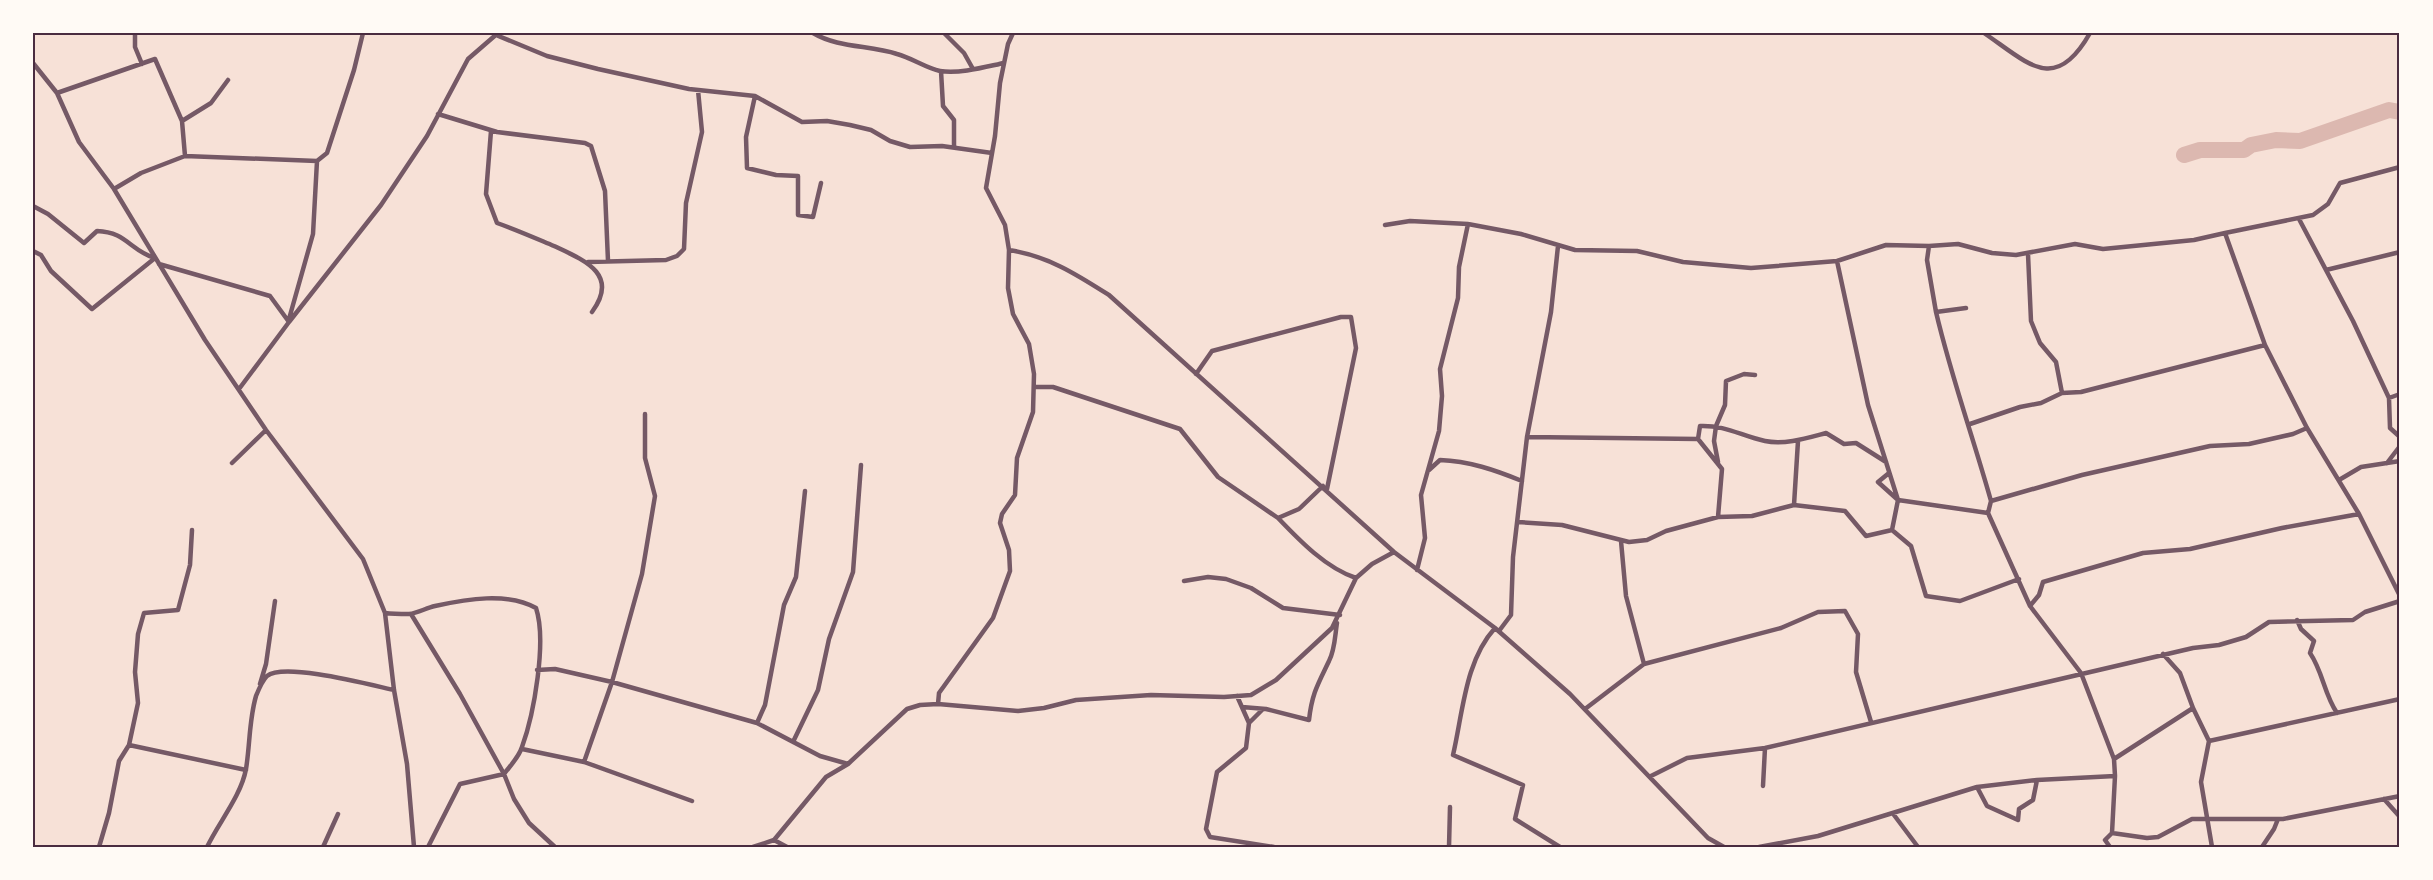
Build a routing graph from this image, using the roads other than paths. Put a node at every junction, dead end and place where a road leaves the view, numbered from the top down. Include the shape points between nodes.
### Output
1 (135, 33) edge
2 (363, 33) edge
3 (813, 33) edge
4 (944, 33) edge
5 (1013, 33) edge
6 (1984, 33) edge
7 (2090, 33) edge
8 (497, 34) edge
9 (33, 63) edge
10 (1004, 63) junction
11 (142, 64) junction
12 (973, 69) junction
13 (941, 71) junction
14 (228, 80) dead end
15 (698, 90) junction
16 (57, 93) junction
17 (754, 96) junction
18 (438, 114) junction
19 (182, 121) junction
20 (491, 131) junction
21 (954, 147) junction
22 (992, 153) junction
23 (185, 156) junction
24 (317, 161) junction
25 (2400, 167) edge
26 (821, 183) dead end
27 (114, 189) junction
28 (33, 206) edge
29 (2299, 219) junction
30 (1468, 224) junction
31 (1385, 225) dead end
32 (2225, 233) junction
33 (1558, 246) junction
34 (1929, 246) junction
35 (1009, 250) junction
36 (33, 251) edge
37 (2400, 252) edge
38 (2028, 254) junction
39 (155, 258) junction
40 (608, 261) junction
41 (1837, 261) junction
42 (588, 262) junction
43 (159, 264) junction
44 (2326, 270) junction
45 (1966, 308) dead end
46 (592, 312) dead end
47 (1936, 312) junction
48 (289, 322) junction
49 (2265, 345) junction
50 (1196, 374) junction
51 (1755, 375) dead end
52 (1035, 387) junction
53 (239, 389) junction
54 (2062, 393) junction
55 (2400, 394) edge
56 (2389, 398) junction
57 (645, 414) dead end
58 (1970, 424) junction
59 (1716, 426) junction
60 (2307, 428) junction
61 (266, 430) junction
62 (1527, 437) junction
63 (2400, 437) edge
64 (1698, 439) junction
65 (1798, 441) junction
66 (2400, 446) edge
67 (2400, 460) edge
68 (1886, 462) junction
69 (232, 463) dead end
70 (2387, 463) junction
71 (1719, 464) junction
72 (861, 465) dead end
73 (1427, 472) junction
74 (1889, 473) junction
75 (1522, 480) junction
76 (2339, 480) junction
77 (1325, 487) junction
78 (805, 491) dead end
79 (1898, 500) junction
80 (1991, 501) junction
81 (1794, 505) junction
82 (1988, 513) junction
83 (2359, 514) junction
84 (1718, 517) junction
85 (1278, 518) junction
86 (1518, 522) junction
87 (192, 530) dead end
88 (1892, 530) junction
89 (1621, 541) junction
90 (1394, 552) junction
91 (1417, 570) junction
92 (1356, 578) junction
93 (2019, 579) junction
94 (1184, 581) dead end
95 (2400, 596) edge
96 (2400, 601) edge
97 (275, 602) dead end
98 (2030, 606) junction
99 (385, 613) junction
100 (411, 614) junction
101 (1340, 615) junction
102 (2297, 620) junction
103 (1337, 622) junction
104 (1497, 629) junction
105 (2163, 654) junction
106 (1644, 664) junction
107 (537, 670) junction
108 (2081, 673) junction
109 (612, 682) junction
110 (394, 690) junction
111 (256, 694) junction
112 (1237, 696) junction
113 (2400, 699) edge
114 (938, 704) junction
115 (1242, 707) junction
116 (2193, 708) junction
117 (1263, 709) junction
118 (1586, 709) junction
119 (2337, 713) junction
120 (1870, 722) junction
121 (757, 723) junction
122 (1249, 723) junction
123 (2209, 741) junction
124 (793, 742) junction
125 (129, 745) junction
126 (1765, 748) junction
127 (522, 749) junction
128 (2114, 759) junction
129 (584, 762) junction
130 (848, 764) junction
131 (246, 770) junction
132 (504, 774) junction
133 (1651, 776) junction
134 (2115, 776) junction
135 (2037, 780) junction
136 (1763, 786) dead end
137 (1977, 787) junction
138 (2400, 796) edge
139 (2384, 799) junction
140 (692, 801) dead end
141 (1450, 807) dead end
142 (338, 814) dead end
143 (1894, 815) junction
144 (2400, 817) edge
145 (2208, 819) junction
146 (2278, 819) junction
147 (2112, 833) junction
148 (774, 840) junction
149 (1792, 840) junction
150 (2400, 840) edge
151 (99, 847) edge
152 (207, 847) edge
153 (323, 847) edge
154 (414, 847) edge
155 (428, 847) edge
156 (555, 847) edge
157 (753, 847) edge
158 (787, 847) edge
159 (1274, 847) edge
160 (1449, 847) edge
161 (1560, 847) edge
162 (1724, 847) edge
163 (1760, 847) edge
164 (1793, 847) edge
165 (1918, 847) edge
166 (2110, 847) edge
167 (2212, 847) edge
168 (2262, 847) edge
169 (2399, 847) edge

1 - 11 street via 135,47
2 - 24 street via 327,153
3 - 13 street via 828,42 872,47
4 - 12 street via 964,53
5 - 10 street
6 - 7 street via 2037,68 2049,69 2064,65
8 - 15 street via 547,56
8 - 18 street via 468,59
9 - 16 street
10 - 12 street
10 - 22 street
11 - 16 street
11 - 19 street via 155,59
12 - 13 street
13 - 21 street via 943,106 954,120
14 - 19 street via 211,103
15 - 17 street
15 - 40 street via 702,132 686,203 684,249 666,260
16 - 27 street via 78,142
17 - 21 street via 802,122 850,125 910,147
17 - 26 street via 746,137 747,168 798,176 798,215 813,217
18 - 20 street
18 - 48 street via 381,205
19 - 23 street
20 - 40 street via 591,146 605,191
20 - 42 street via 486,194 497,223
21 - 22 street
22 - 35 street via 986,188 1005,225
23 - 24 street
23 - 27 street via 141,173
24 - 48 street via 314,234
25 - 29 street via 2340,183 2328,204
27 - 39 street
28 - 39 street via 84,243 97,231 106,231 122,236
29 - 32 street
29 - 44 street
30 - 31 street via 1421,220
30 - 33 street
30 - 73 street via 1459,267 1458,298 1440,369 1439,431
32 - 38 street via 2103,249 2075,244
32 - 49 street
33 - 41 street via 1637,251 1683,262 1751,268
33 - 62 street via 1551,312
34 - 38 street via 1958,244 1992,253
34 - 41 street via 1886,245
34 - 47 street via 1927,260
35 - 50 street via 1035,254 1061,265 1109,295
35 - 52 street via 1008,288 1013,314 1029,344
36 - 39 street via 92,309
37 - 44 street
38 - 54 street via 2031,321 2040,343 2056,362
39 - 43 street
40 - 42 street
41 - 68 street via 1868,405
42 - 46 street via 599,274 602,290 601,300
43 - 48 street via 270,296
43 - 53 street
44 - 56 street
45 - 47 street
47 - 58 street via 1950,373
48 - 53 street
49 - 54 street via 2081,392
49 - 60 street
50 - 77 street
50 - 77 street via 1212,351 1351,317 1356,348
51 - 59 street via 1744,374 1726,381 1725,405
52 - 85 street via 1053,387 1180,429 1218,477
52 - 114 street via 1033,412 1017,458 1015,495 1000,523 1009,550 1010,571 993,618 939,693
53 - 61 street
54 - 58 street via 2042,403 2020,406
55 - 56 street
56 - 63 street via 2390,429
57 - 109 street via 645,458 655,496 642,574
58 - 80 street
59 - 64 street via 1700,426
59 - 65 street via 1766,442
59 - 71 street via 1714,441
60 - 76 street
60 - 80 street via 2249,444 2210,446 2082,475
61 - 69 street
61 - 99 street via 363,559
62 - 64 street
62 - 75 street
64 - 71 street
65 - 68 street via 1826,432 1844,444 1856,443
65 - 81 street
66 - 70 street
67 - 70 street
68 - 74 street
70 - 76 street via 2361,467
71 - 84 street via 1722,469
72 - 124 street via 853,572 829,639 818,690
73 - 75 street via 1440,460 1454,460
73 - 91 street via 1421,495 1425,538
74 - 79 street
74 - 79 street via 1878,482
75 - 86 street
76 - 83 street
77 - 85 street via 1299,509
77 - 90 street
78 - 121 street via 796,577 784,605 765,705
79 - 82 street
79 - 88 street
80 - 82 street
81 - 84 street via 1752,516
81 - 88 street via 1845,511 1866,536
82 - 93 street
83 - 95 street
83 - 98 street via 2190,549 2143,553 2043,582
84 - 89 street via 1647,540
85 - 92 street via 1303,544 1345,575
86 - 89 street via 1562,525
86 - 104 street via 1511,615
87 - 125 street via 190,565 178,610 144,613 135,672 138,703
88 - 93 street via 1911,546 1926,596 1960,601
89 - 106 street via 1626,596
90 - 91 street
90 - 92 street
91 - 104 street
92 - 101 street
93 - 98 street
94 - 101 street via 1226,579 1251,588 1283,608
96 - 102 street via 2353,620
97 - 111 street via 266,664
98 - 108 street
99 - 100 street
99 - 110 street
100 - 107 street via 477,599 524,602 536,608 540,620
100 - 132 street
101 - 103 street
102 - 105 street via 2269,622 2246,637 2219,645
102 - 119 street via 2314,640 2310,653
103 - 112 street via 1268,686 1251,695
103 - 117 street via 1330,660 1311,700 1309,720
104 - 118 street
104 - 161 street via 1484,640 1473,665 1453,755 1523,785 1515,819
105 - 108 street
105 - 116 street via 2180,673
106 - 118 street
106 - 120 street via 1781,628 1818,612 1845,611 1858,634 1856,672
107 - 109 street via 555,669
107 - 127 street
108 - 120 street
108 - 128 street
109 - 121 street
109 - 129 street
110 - 111 street via 340,677 284,671 267,676
110 - 154 street via 407,764
111 - 131 street
112 - 114 street via 1118,697 1018,711
112 - 115 street
113 - 119 street
114 - 130 street via 907,709
115 - 117 street
115 - 122 street
116 - 123 street
116 - 128 street
117 - 122 street
118 - 133 street
119 - 123 street
120 - 126 street
121 - 124 street
122 - 159 street via 1246,748 1217,772 1206,829 1210,837
123 - 145 street via 2202,782
124 - 130 street via 819,756
125 - 131 street
125 - 151 street via 119,761 110,813
126 - 133 street via 1687,758
126 - 136 street
127 - 129 street
127 - 132 street
128 - 134 street
129 - 140 street
130 - 148 street via 826,777
131 - 152 street
132 - 155 street via 460,784
132 - 156 street via 529,823
133 - 162 street via 1708,838
134 - 135 street
134 - 147 street
135 - 137 street
135 - 137 street via 2033,800 2019,809 2018,820 1987,806
137 - 143 street
138 - 139 street
139 - 144 street
139 - 146 street
141 - 160 street
142 - 153 street
143 - 149 street
143 - 165 street
145 - 146 street
145 - 147 street via 2192,819 2158,837
145 - 167 street
146 - 168 street
147 - 166 street via 2106,840
148 - 157 street
148 - 158 street
149 - 163 street
149 - 164 street
150 - 169 street

